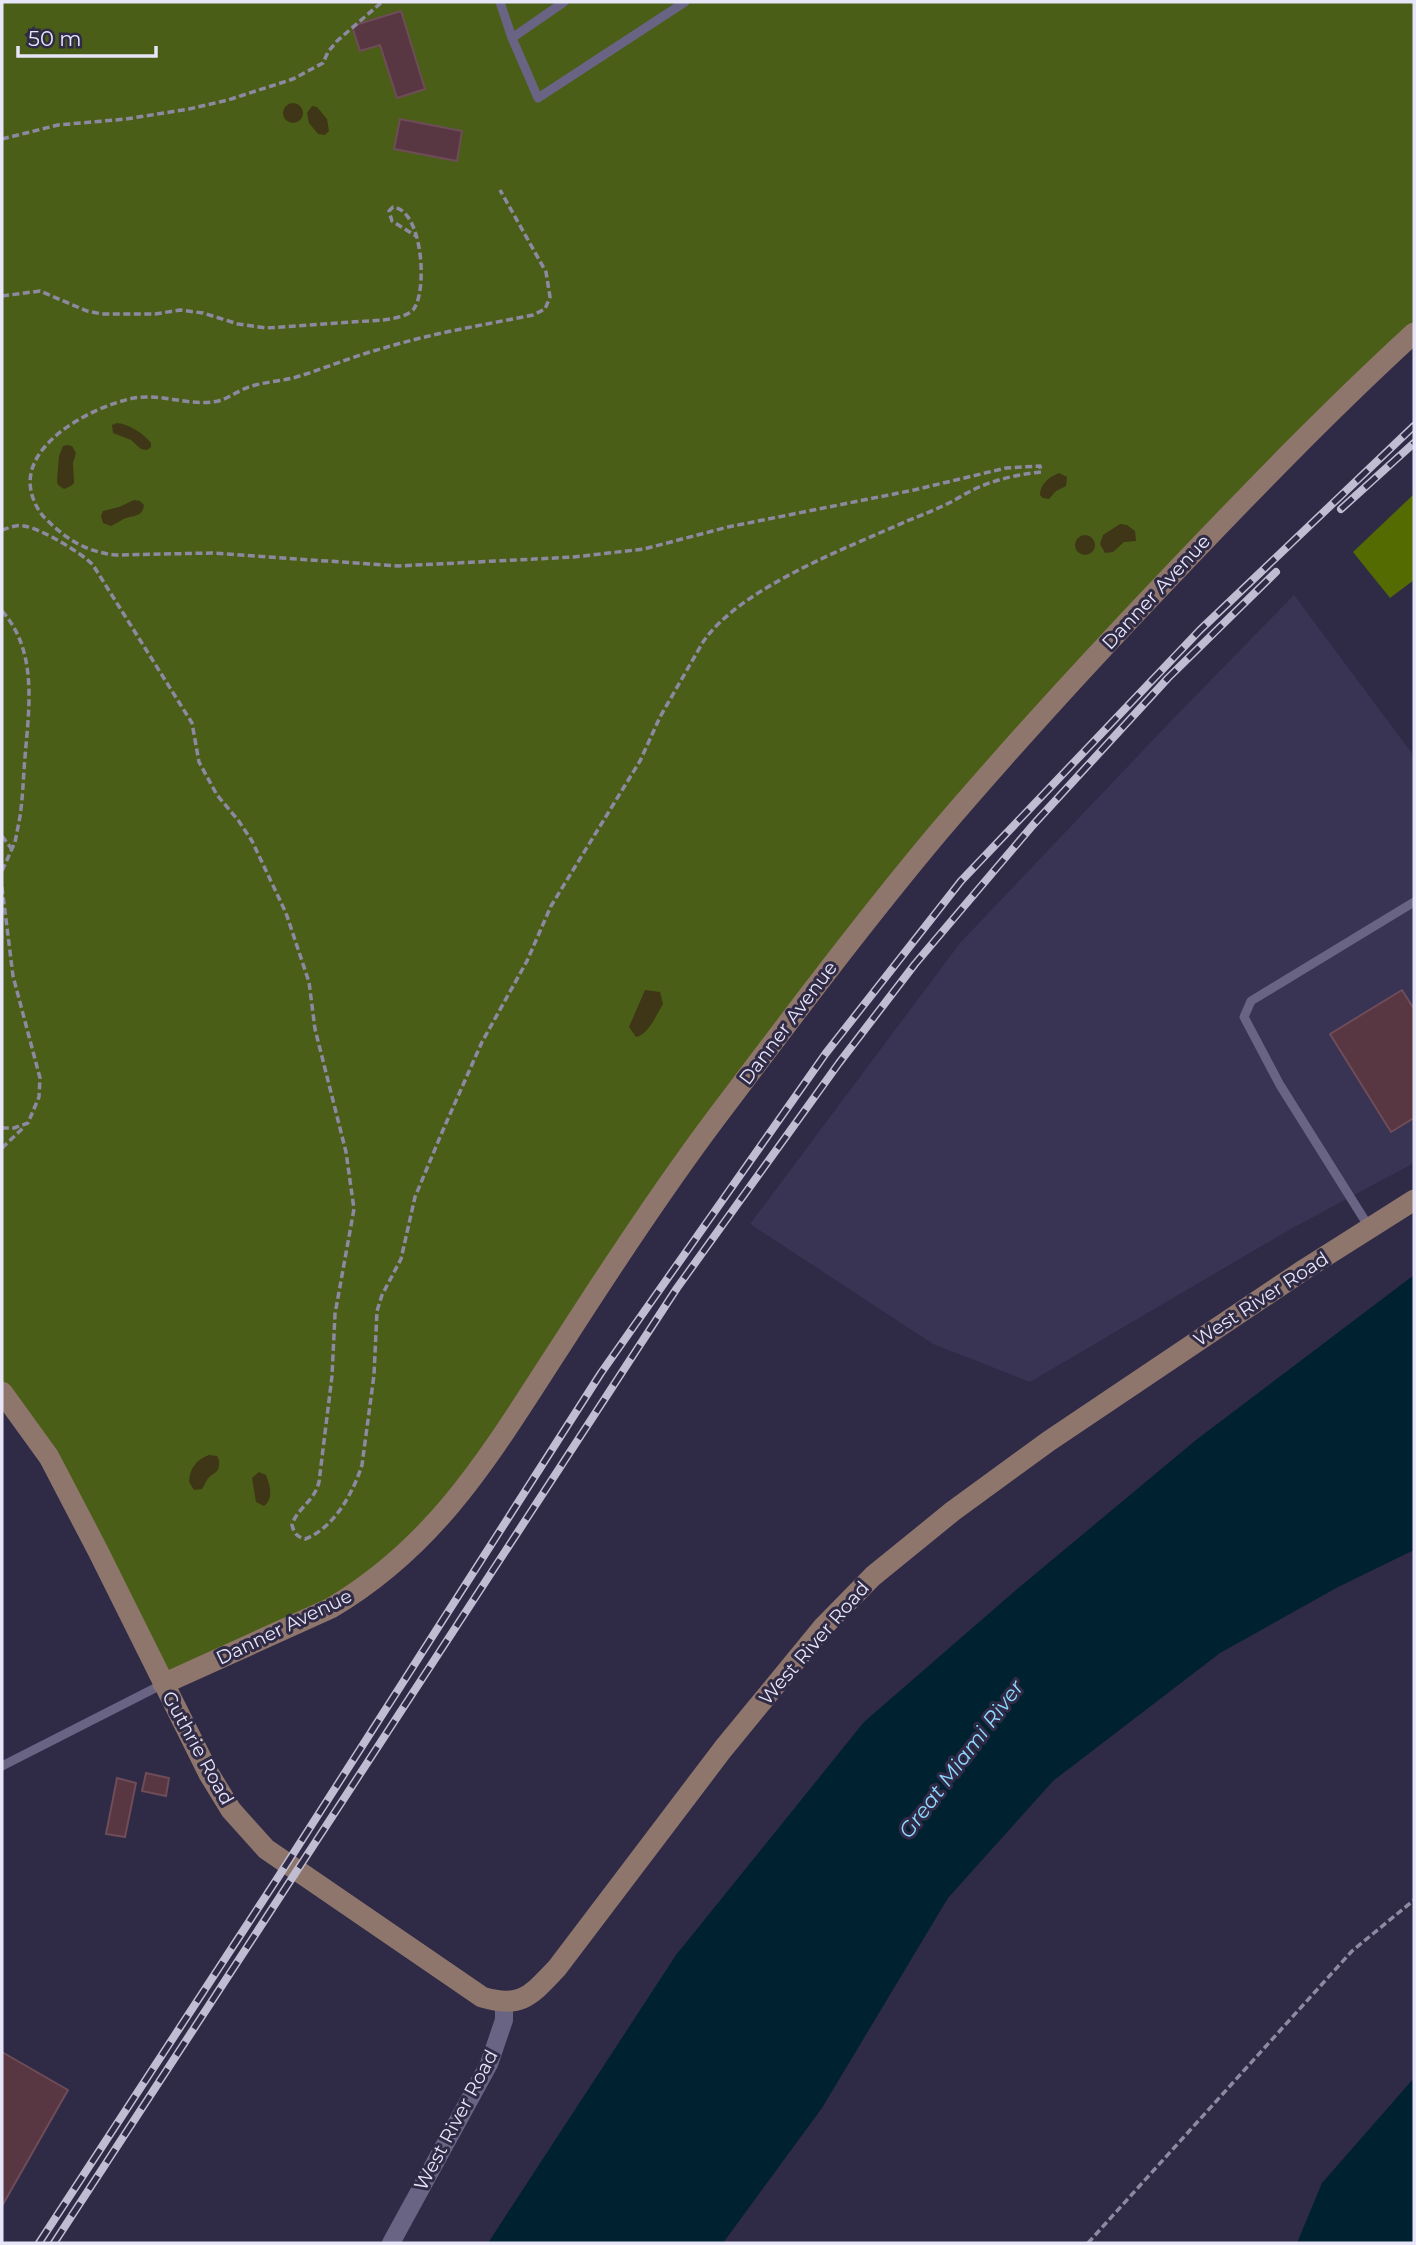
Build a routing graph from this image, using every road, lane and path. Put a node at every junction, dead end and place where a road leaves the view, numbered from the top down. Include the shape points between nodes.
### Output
1 (382, 2) edge
2 (499, 2) edge
3 (564, 2) edge
4 (685, 2) edge
5 (512, 38) junction
6 (2, 139) edge
7 (500, 190) dead end
8 (416, 236) junction
9 (2, 296) edge
10 (1414, 333) edge
11 (2, 530) edge
12 (2, 611) edge
13 (2, 836) edge
14 (12, 849) junction
15 (2, 872) edge
16 (2, 887) edge
17 (1414, 902) edge
18 (28, 1123) junction
19 (2, 1128) edge
20 (2, 1148) edge
21 (1414, 1200) edge
22 (1370, 1229) junction
23 (2, 1392) edge
24 (163, 1684) junction
25 (2, 1766) edge
26 (1414, 1900) edge
27 (504, 2002) junction
28 (391, 2243) edge
29 (1088, 2243) edge

1 - 6 path via 337,41 323,63 293,79 189,110 58,125
2 - 5 lane
3 - 5 lane
4 - 5 lane via 538,98
7 - 11 path via 546,272 550,297 545,309 382,348 252,386 216,402 143,397 115,403 62,431 35,461 29,482 43,517 73,541 102,554 212,553 428,566 631,551 1006,468 1040,466 1041,472 981,485 766,588 703,642 640,761 551,906 462,1084 415,1197 401,1259 380,1301 359,1474 341,1509 305,1539 299,1538 292,1525 316,1494 319,1482 335,1314 354,1209 304,961 252,841 199,762 192,723 93,565 71,547 27,526
8 - 8 path via 408,215 393,207 389,211 392,221
8 - 9 path via 421,272 415,305 391,319 259,328 180,310 102,314 40,291
10 - 24 street, Danner Avenue via 1258,484 1089,662 937,834 714,1121 623,1249 484,1464 448,1510 408,1552 331,1608
12 - 14 path via 20,642 29,678 21,812
13 - 14 path
14 - 15 path
16 - 18 path via 13,976 40,1078 39,1097
17 - 22 lane via 1251,1000 1244,1017 1280,1085
18 - 19 path
18 - 20 path
21 - 22 street, West River Road
22 - 27 street, West River Road via 1049,1441 882,1568 824,1626 723,1749 557,1968 533,1992
23 - 24 street, Guthrie Road via 49,1457
24 - 25 lane
24 - 27 street, Guthrie Road via 209,1774 231,1810 259,1842 482,1997
26 - 29 path via 1352,1951
27 - 28 street, West River Road via 504,2020 489,2064

